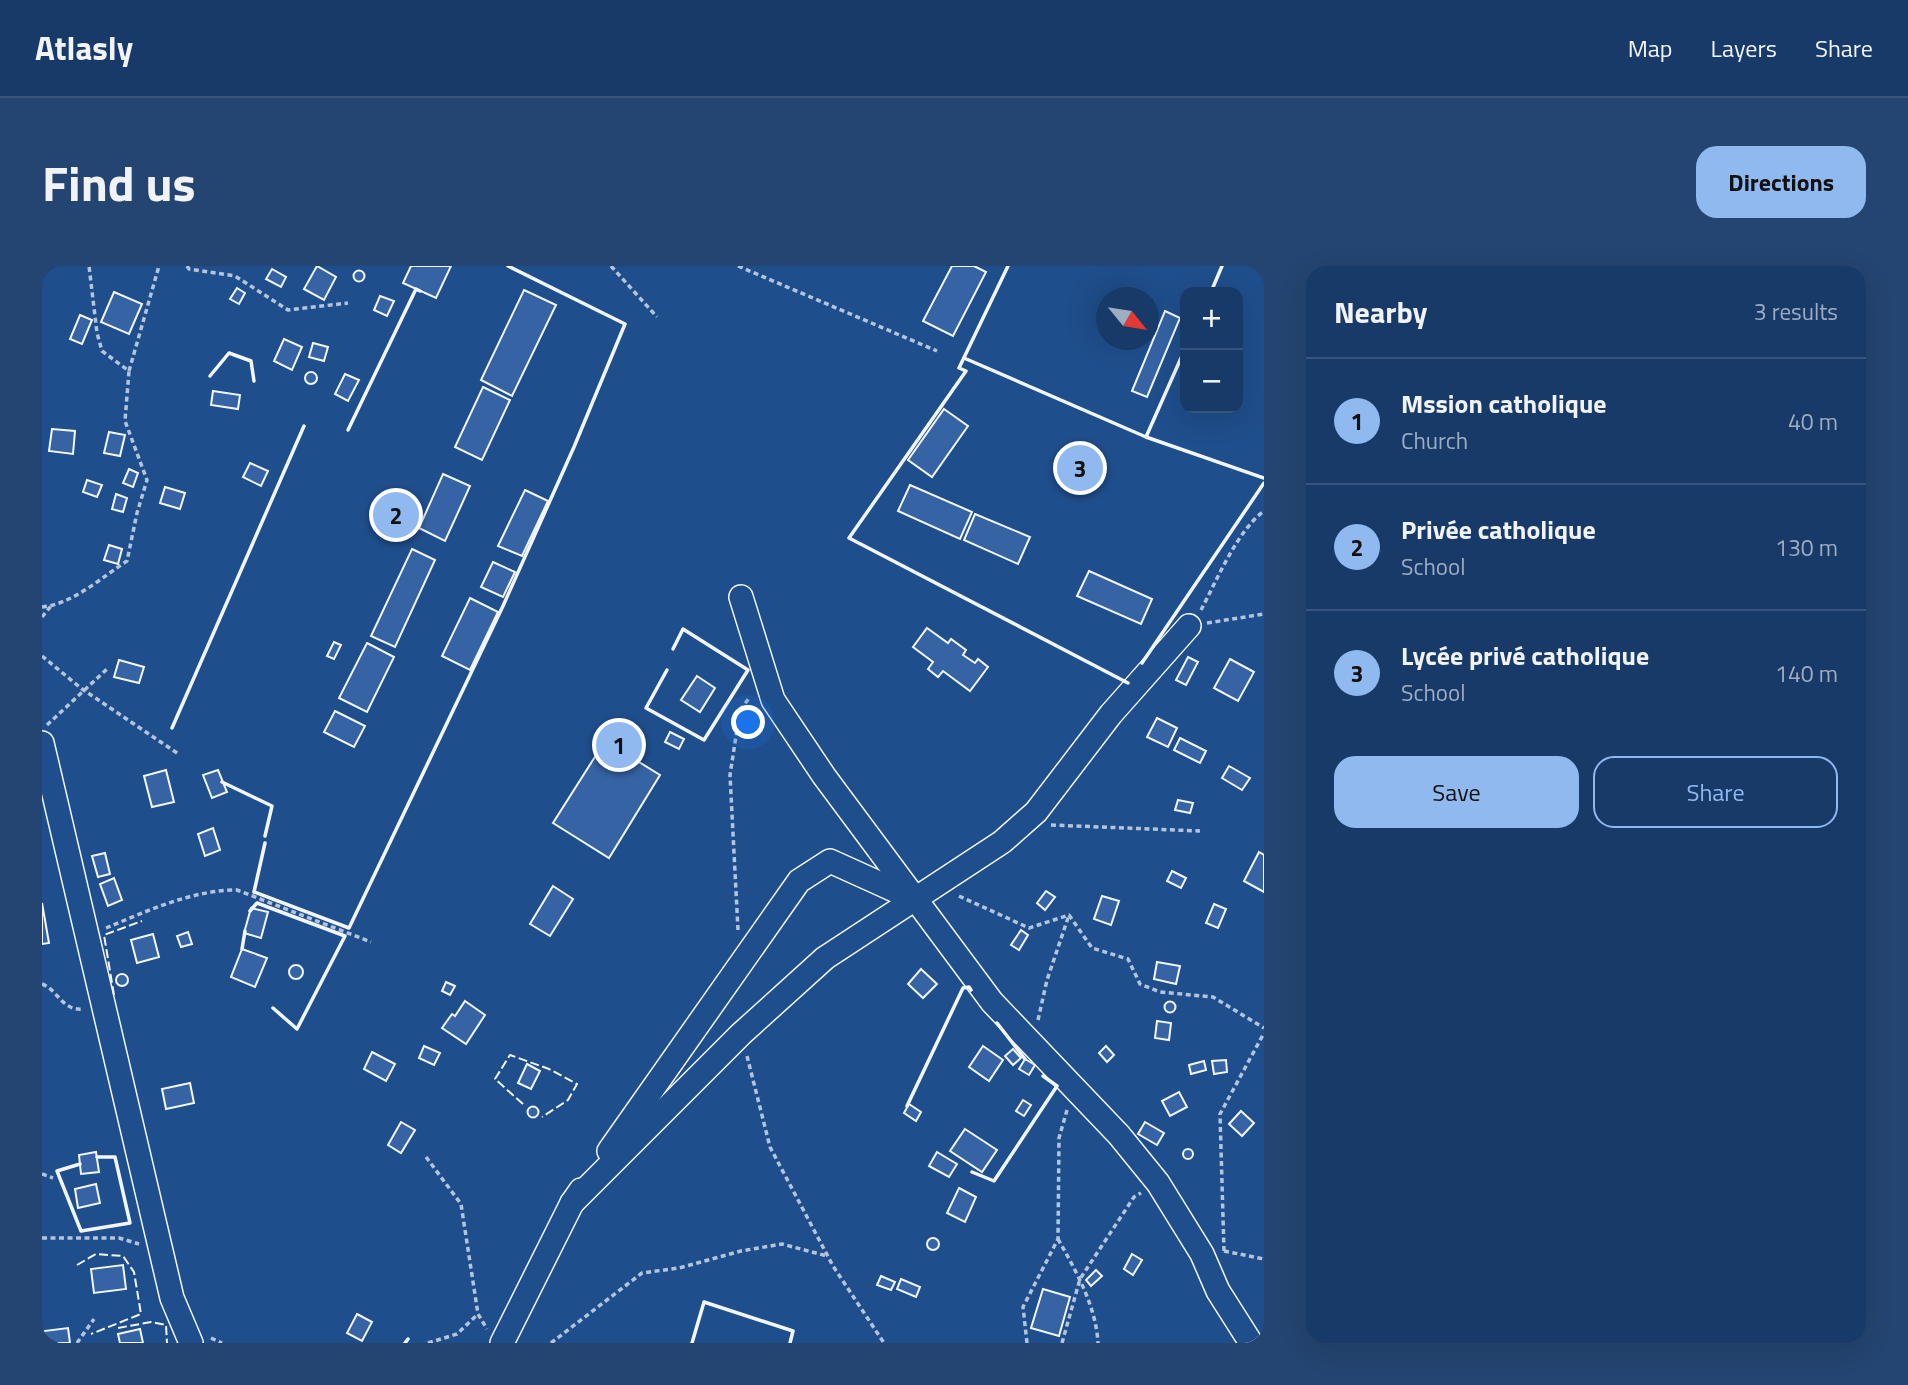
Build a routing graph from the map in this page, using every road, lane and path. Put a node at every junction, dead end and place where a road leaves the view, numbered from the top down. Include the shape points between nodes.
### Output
1 (89, 266) edge
2 (159, 266) edge
3 (187, 266) edge
4 (611, 266) edge
5 (738, 266) edge
6 (348, 303) dead end
7 (657, 317) dead end
8 (937, 351) dead end
9 (129, 371) junction
10 (1264, 510) edge
11 (741, 597) dead end
12 (51, 606) junction
13 (42, 607) edge
14 (1264, 614) edge
15 (42, 617) edge
16 (1189, 626) junction
17 (42, 656) edge
18 (107, 669) dead end
19 (82, 689) junction
20 (42, 729) edge
21 (42, 743) edge
22 (180, 755) dead end
23 (1018, 827) junction
24 (1199, 831) dead end
25 (934, 886) junction
26 (914, 900) junction
27 (1069, 915) junction
28 (88, 936) junction
29 (371, 942) dead end
30 (42, 984) edge
31 (106, 1007) junction
32 (1264, 1030) edge
33 (1032, 1044) junction
34 (1074, 1088) junction
35 (426, 1157) dead end
36 (42, 1174) edge
37 (53, 1178) dead end
38 (1158, 1183) junction
39 (572, 1203) junction
40 (42, 1238) edge
41 (1058, 1239) junction
42 (162, 1251) junction
43 (1213, 1253) junction
44 (827, 1256) dead end
45 (1264, 1259) edge
46 (1080, 1279) junction
47 (478, 1314) junction
48 (94, 1320) dead end
49 (1244, 1337) edge
50 (496, 1338) edge
51 (77, 1343) edge
52 (191, 1343) edge
53 (428, 1343) edge
54 (551, 1343) edge
55 (1027, 1343) edge
56 (1062, 1343) edge
57 (1098, 1343) edge

1 - 9 path via 102,351
2 - 9 path
3 - 6 path via 235,276 288,310
4 - 7 path
5 - 8 path
9 - 12 path via 125,421 148,480 127,561
10 - 16 path via 1232,552
11 - 26 street via 774,700
12 - 13 path
12 - 15 path
14 - 16 path
16 - 23 street
17 - 19 path
18 - 19 path
19 - 20 path
19 - 22 path
21 - 28 street
23 - 24 path via 1063,824
23 - 25 street
25 - 26 street
25 - 27 path via 1029,928
26 - 33 street via 992,1002
26 - 39 street via 825,958 741,1034
26 - 39 street via 830,861 799,881
27 - 32 path via 1092,948 1128,959 1140,984 1160,992 1213,997
27 - 33 path
28 - 29 path via 214,890 237,890
28 - 31 street
30 - 31 path via 76,1010
31 - 42 street
32 - 43 path via 1220,1114
33 - 34 street
34 - 38 street
34 - 41 path via 1059,1138
35 - 47 path via 461,1204
36 - 37 path
38 - 43 street
38 - 46 path via 1133,1197
39 - 50 street
40 - 42 path via 119,1238
41 - 46 path
41 - 55 path via 1023,1307
42 - 52 street via 173,1298
43 - 45 path
43 - 49 street via 1218,1291
44 - 54 path via 782,1244 642,1273
46 - 56 path
46 - 57 path
47 - 50 path
47 - 53 path via 457,1334
48 - 51 path

